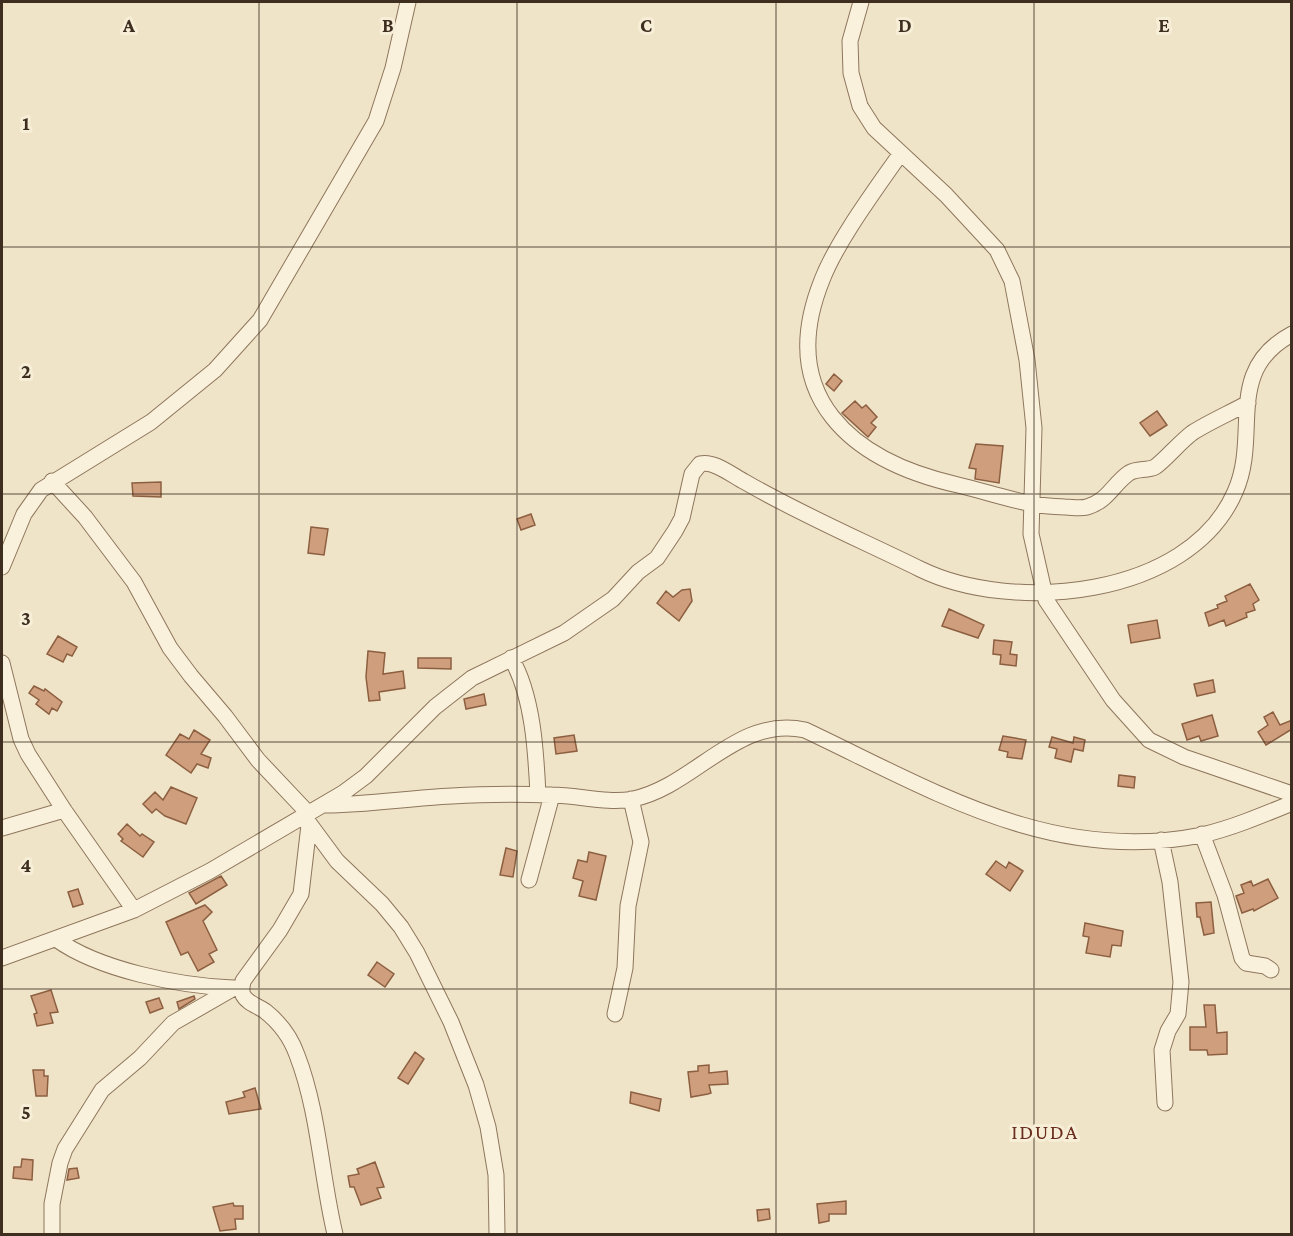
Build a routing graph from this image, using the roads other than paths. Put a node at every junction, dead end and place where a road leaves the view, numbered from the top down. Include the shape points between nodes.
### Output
1 (408, 2) edge
2 (861, 2) edge
3 (902, 153) junction
4 (1292, 334) edge
5 (1248, 403) junction
6 (52, 481) junction
7 (1031, 506) junction
8 (2, 567) edge
9 (1044, 594) junction
10 (511, 658) junction
11 (2, 663) edge
12 (545, 795) junction
13 (1292, 795) edge
14 (631, 799) junction
15 (1292, 802) edge
16 (322, 805) junction
17 (64, 810) junction
18 (307, 818) junction
19 (2, 828) edge
20 (1203, 834) junction
21 (1161, 840) junction
22 (529, 880) dead end
23 (134, 910) junction
24 (56, 939) junction
25 (2, 958) edge
26 (1271, 970) dead end
27 (238, 988) junction
28 (615, 1014) dead end
29 (1165, 1103) dead end
30 (52, 1234) edge
31 (335, 1234) edge
32 (497, 1234) edge

1 - 6 street via 376,121 260,320 215,370 151,422
2 - 3 street via 850,41 854,89 874,128
3 - 7 street via 997,250 1012,281 1027,360 1034,428
3 - 7 street via 822,280 808,353 814,388 841,428 897,467
4 - 5 street via 1264,353 1252,374
5 - 7 street via 1193,433 1153,468 1131,472 1112,493 1096,503 1078,508
5 - 9 street via 1242,471 1226,511 1212,528 1175,557 1143,573 1102,585
6 - 8 street via 24,514
6 - 18 street via 134,582 170,648 191,676
7 - 9 street via 1031,534
9 - 10 street via 1021,594 943,580 705,463 692,474 682,518 657,558 604,607 564,633
9 - 13 street via 1113,700 1149,741
10 - 12 street via 525,688
10 - 16 street via 472,678 435,707 366,776
11 - 17 street via 21,739
12 - 14 street
12 - 16 street via 452,796
12 - 22 street
14 - 21 street via 657,791 760,731 793,728 806,730 953,800 1016,823 1061,836 1108,843
14 - 28 street via 641,842 628,906 625,968
15 - 20 street
16 - 18 street
17 - 19 street
17 - 23 street
18 - 23 street
18 - 27 street via 301,894
18 - 32 street via 337,861 401,927 451,1022 476,1085 490,1138 496,1175
20 - 21 street
20 - 26 street via 1242,958 1246,963
21 - 29 street via 1170,882 1181,982 1178,1014 1162,1050
23 - 24 street
24 - 25 street
24 - 27 street via 81,956 112,966 200,985
27 - 30 street via 173,1023 102,1090 60,1163 52,1204
27 - 31 street via 282,1028 297,1053

